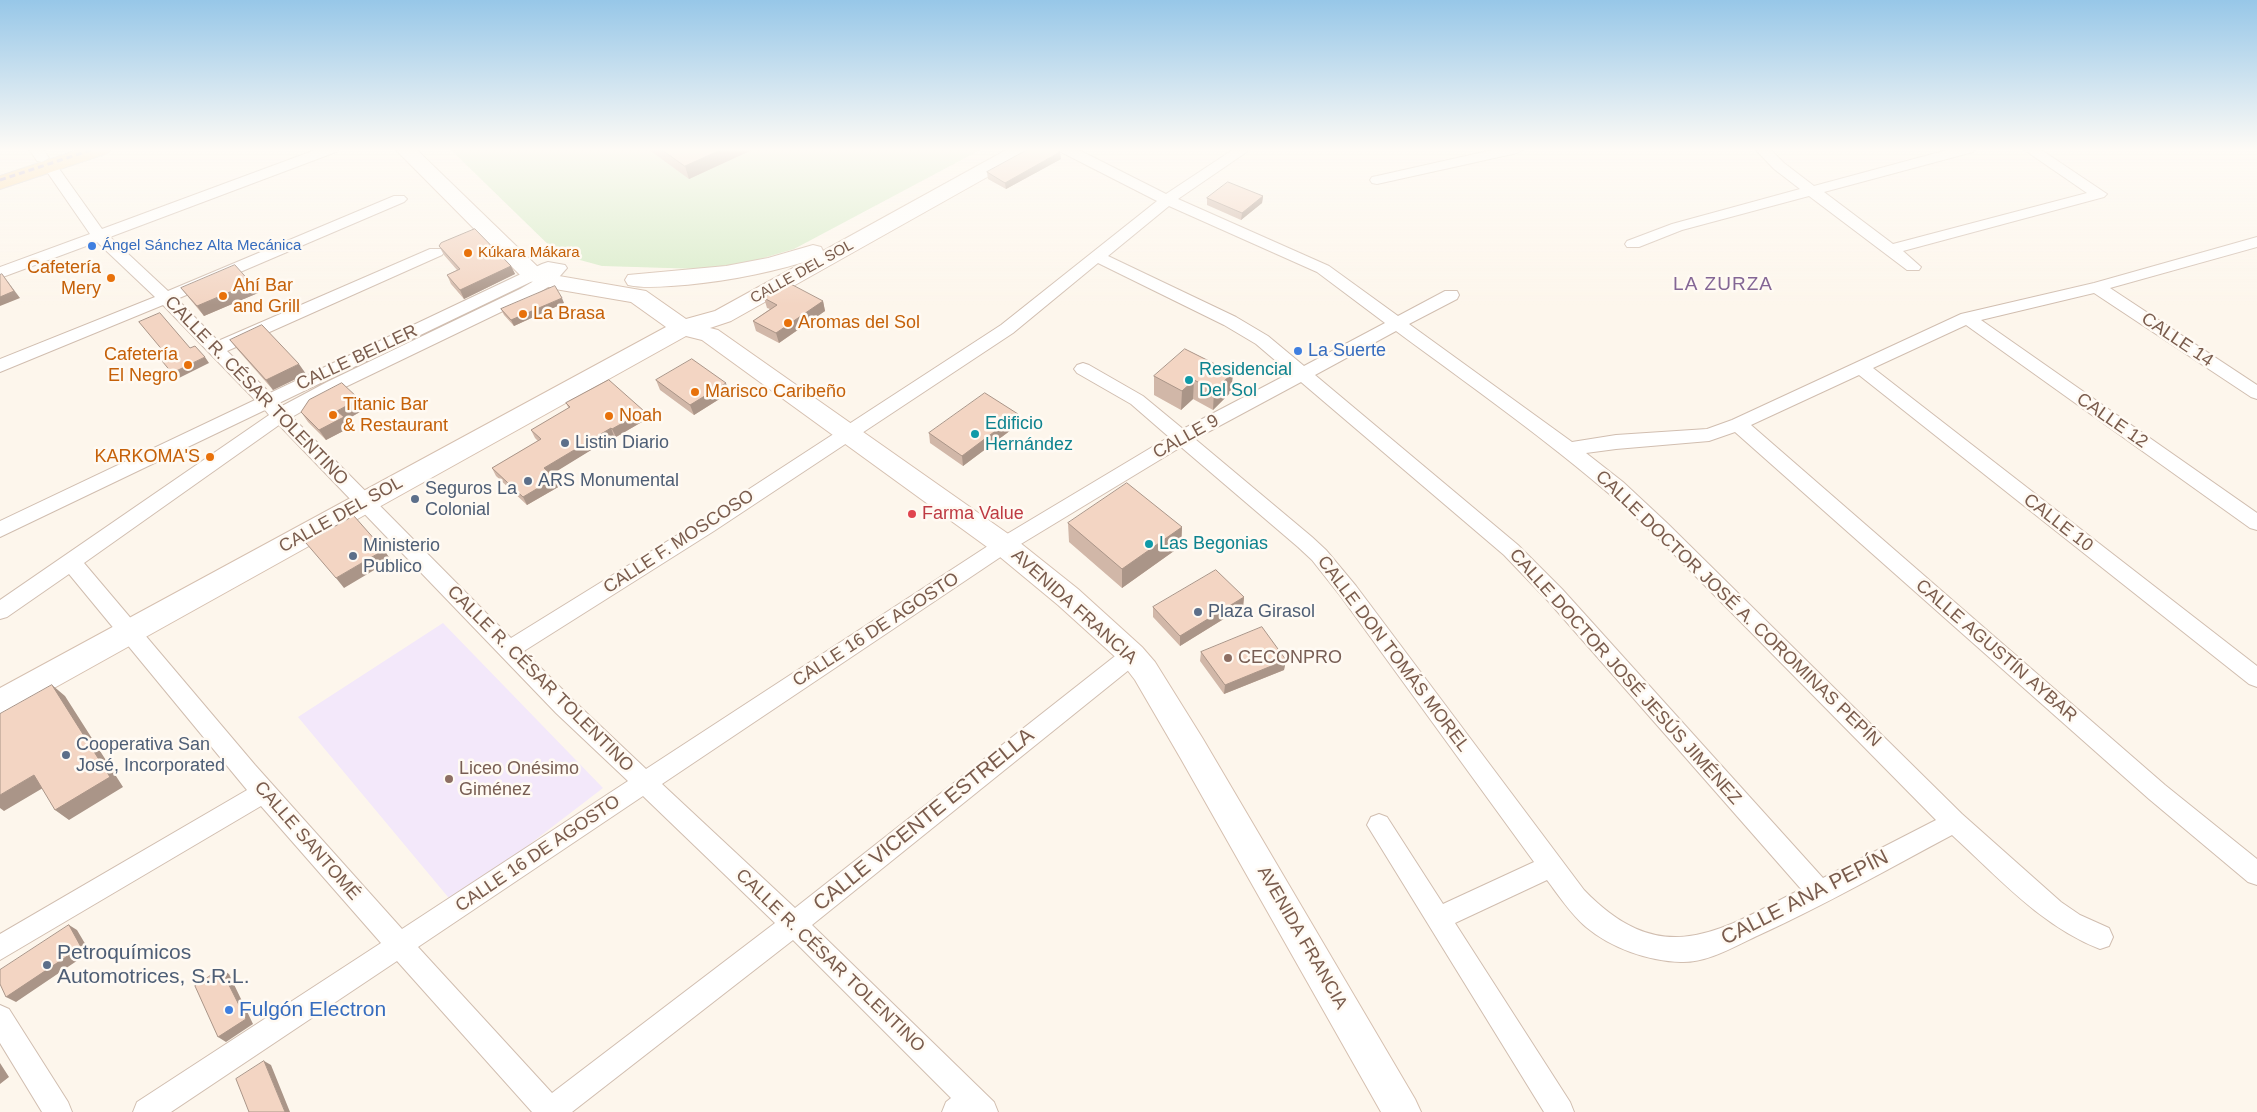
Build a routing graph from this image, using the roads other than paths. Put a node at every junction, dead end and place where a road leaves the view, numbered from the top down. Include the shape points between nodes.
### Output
1 (74, 201) edge
2 (193, 201) edge
3 (395, 201) edge
4 (465, 201) edge
5 (482, 201) edge
6 (904, 201) edge
7 (930, 201) edge
8 (1166, 201) edge
9 (1169, 201) edge
10 (1776, 201) edge
11 (1826, 201) edge
12 (2073, 201) edge
13 (99, 236) junction
14 (2257, 242) edge
15 (1633, 244) dead end
16 (1890, 250) junction
17 (436, 252) dead end
18 (813, 252) junction
19 (1098, 257) junction
20 (1913, 267) dead end
21 (547, 272) junction
22 (0, 273) edge
23 (636, 280) junction
24 (2097, 287) junction
25 (1451, 295) dead end
26 (166, 298) junction
27 (1967, 318) junction
28 (1398, 323) junction
29 (699, 325) junction
30 (216, 349) junction
31 (0, 366) edge
32 (1860, 368) junction
33 (1083, 369) dead end
34 (1303, 374) junction
35 (2257, 393) edge
36 (266, 401) junction
37 (280, 415) junction
38 (1738, 424) junction
39 (848, 432) junction
40 (1182, 438) junction
41 (1569, 449) junction
42 (364, 502) junction
43 (2257, 523) edge
44 (0, 530) edge
45 (1004, 545) junction
46 (71, 562) junction
47 (0, 610) edge
48 (128, 632) junction
49 (509, 650) junction
50 (1132, 655) junction
51 (2257, 678) edge
52 (0, 703) edge
53 (646, 782) junction
54 (265, 792) junction
55 (1954, 822) junction
56 (1379, 825) dead end
57 (1552, 866) junction
58 (2257, 874) edge
59 (1819, 892) junction
60 (1575, 898) joint
61 (1439, 918) junction
62 (794, 924) junction
63 (2100, 937) dead end
64 (399, 947) junction
65 (0, 948) edge
66 (0, 1018) edge
67 (970, 1108) edge
68 (58, 1112) edge
69 (147, 1112) edge
70 (551, 1112) edge
71 (1402, 1112) edge
72 (1560, 1112) edge

1 - 13 street, CALLE R. CÉSAR TOLENTINO
2 - 13 street
3 - 26 street
4 - 21 main road
5 - 21 main road, AVENIDA FRANCIA via 539,257
6 - 18 main road, CALLE DEL SOL
7 - 29 main road, CALLE DEL SOL via 723,316
8 - 19 street, CALLE F. MOSCOSO
9 - 28 street, CALLE DOCTOR JOSÉ A. COROMINAS PEPÍN via 1323,269
10 - 15 street via 1677,227
11 - 16 street
12 - 16 street
13 - 22 street
13 - 26 street, CALLE R. CÉSAR TOLENTINO
14 - 24 street
16 - 20 street
17 - 30 street
18 - 23 main road via 773,265 714,276
18 - 29 main road, CALLE DEL SOL
19 - 34 street, CALLE DOCTOR JOSÉ JESÚS JIMÉNEZ via 1246,330
19 - 39 street, CALLE F. MOSCOSO via 1007,329
21 - 23 main road, AVENIDA FRANCIA
21 - 29 main road, AVENIDA FRANCIA via 638,296
21 - 36 street, CALLE BELLER
21 - 37 street via 526,293
23 - 29 main road, AVENIDA FRANCIA via 655,289
24 - 27 street
24 - 35 street, CALLE 14
25 - 28 street, CALLE 9
26 - 30 street, CALLE R. CÉSAR TOLENTINO
26 - 31 street
27 - 32 street
27 - 43 street, CALLE 12
28 - 34 street, CALLE 9
28 - 41 street, CALLE DOCTOR JOSÉ A. COROMINAS PEPÍN
29 - 39 main road, AVENIDA FRANCIA
29 - 42 main road, CALLE DEL SOL
30 - 36 street, CALLE R. CÉSAR TOLENTINO
32 - 38 street
32 - 51 street, CALLE 10
33 - 40 street, CALLE DON TOMÁS MOREL via 1137,400
34 - 40 street, CALLE 9
34 - 59 street, CALLE DOCTOR JOSÉ JESÚS JIMÉNEZ via 1535,573
36 - 37 street, CALLE R. CÉSAR TOLENTINO
36 - 44 street, CALLE BELLER
37 - 42 street, CALLE R. CÉSAR TOLENTINO
37 - 46 street
38 - 41 street via 1709,435
38 - 58 street, CALLE AGUSTÍN AYBAR via 2157,792
39 - 45 main road, AVENIDA FRANCIA
39 - 49 street, CALLE F. MOSCOSO via 707,526
40 - 45 street, CALLE 9
40 - 57 street, CALLE DON TOMÁS MOREL via 1330,567
41 - 55 street, CALLE DOCTOR JOSÉ A. COROMINAS PEPÍN via 1660,528
42 - 48 main road, CALLE DEL SOL
42 - 49 street, CALLE R. CÉSAR TOLENTINO
45 - 50 main road, AVENIDA FRANCIA
45 - 53 street, CALLE 16 DE AGOSTO
46 - 47 street
46 - 48 street, CALLE SANTOMÉ
48 - 52 main road, CALLE DEL SOL
48 - 54 street, CALLE SANTOMÉ
49 - 53 street, CALLE R. CÉSAR TOLENTINO
50 - 62 street, CALLE VICENTE ESTRELLA
50 - 71 main road, AVENIDA FRANCIA via 1192,749
53 - 62 street, CALLE R. CÉSAR TOLENTINO
53 - 64 street, CALLE 16 DE AGOSTO
54 - 64 street, CALLE SANTOMÉ
54 - 65 street
55 - 59 street, CALLE ANA PEPÍN
55 - 63 street, CALLE DOCTOR JOSÉ A. COROMINAS PEPÍN via 2052,910
56 - 61 street
57 - 60 street, CALLE DON TOMÁS MOREL
57 - 61 street
59 - 60 street, CALLE ANA PEPÍN via 1713,944 1683,950 1657,948 1624,937 1595,919
61 - 72 street
62 - 67 street, CALLE R. CÉSAR TOLENTINO
62 - 70 street, CALLE VICENTE ESTRELLA
64 - 69 street, CALLE 16 DE AGOSTO
64 - 70 street, CALLE SANTOMÉ
66 - 68 street

